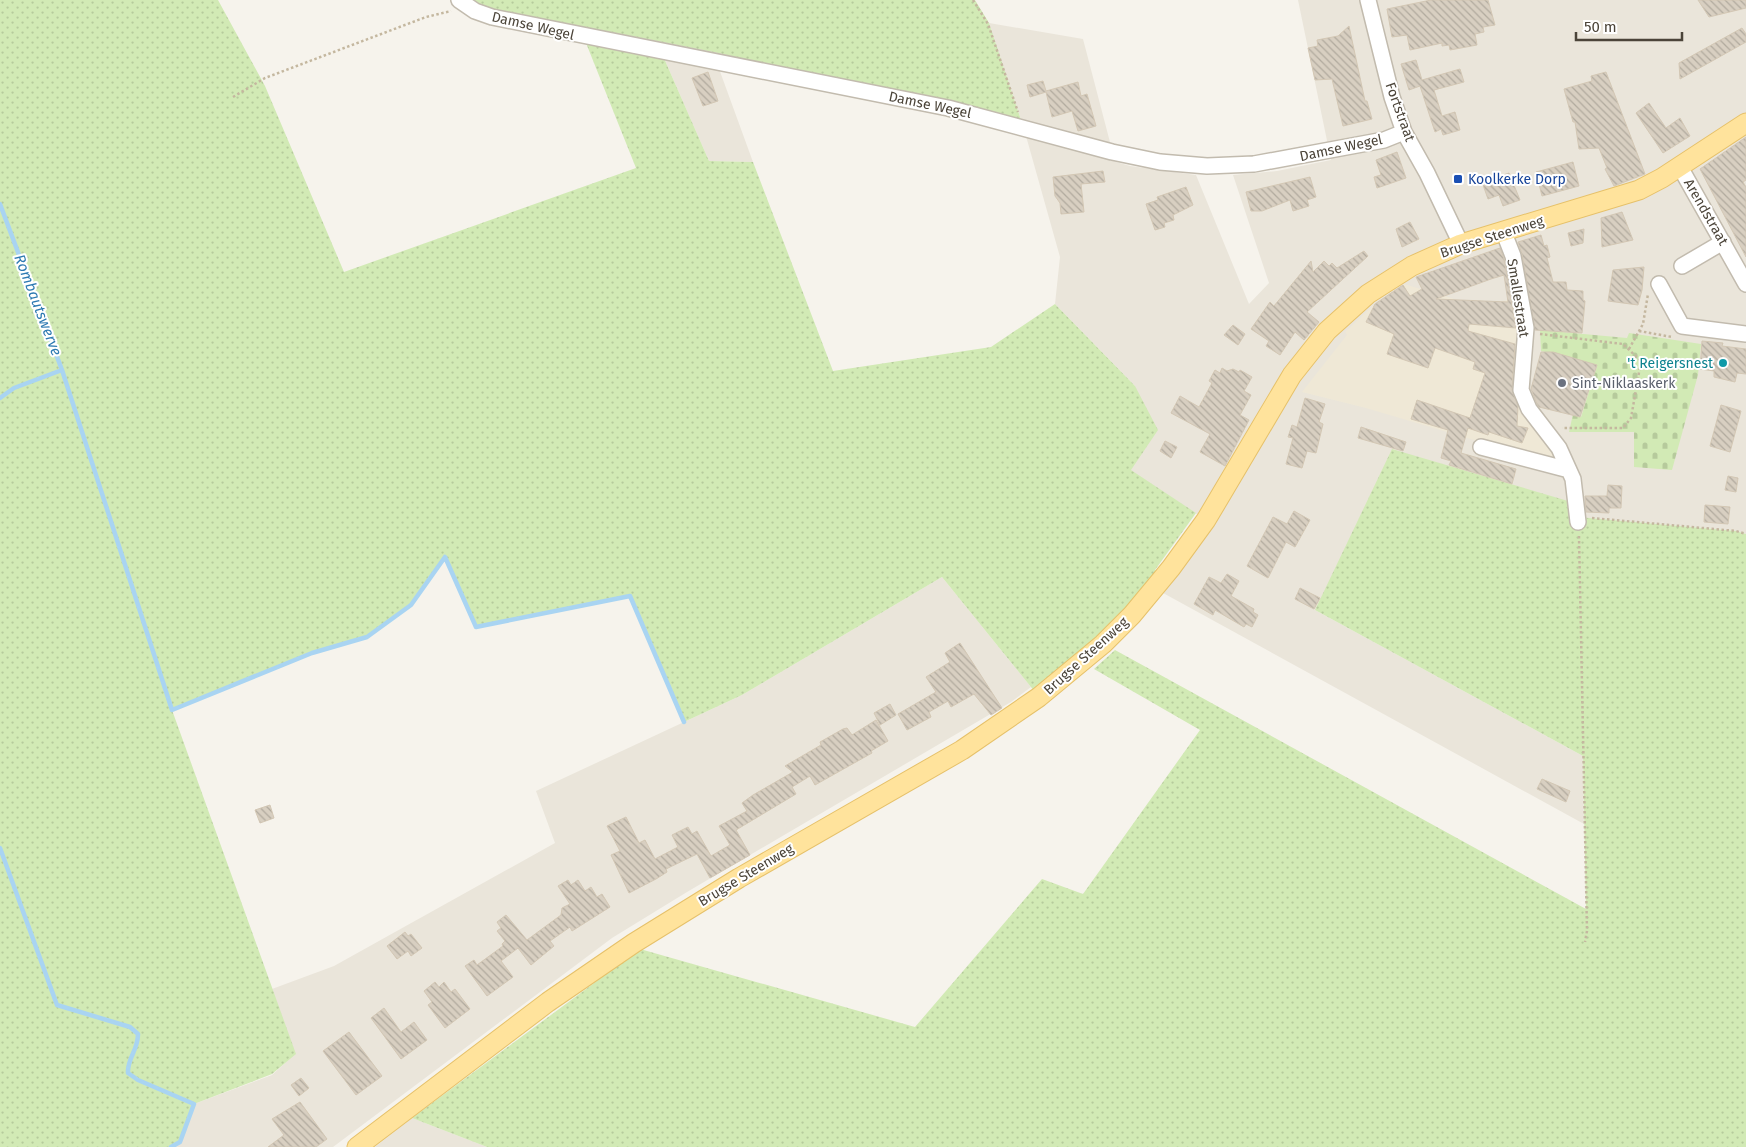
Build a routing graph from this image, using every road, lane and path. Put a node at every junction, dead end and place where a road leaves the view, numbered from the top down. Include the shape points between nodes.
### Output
1 (973, 0) edge
2 (1368, 0) edge
3 (463, 3) edge
4 (233, 97) dead end
5 (1746, 123) edge
6 (1023, 127) junction
7 (1404, 132) junction
8 (1680, 167) junction
9 (1504, 233) junction
10 (1723, 242) junction
11 (1462, 244) junction
12 (1682, 266) dead end
13 (1659, 284) joint
14 (1746, 284) edge
15 (1682, 326) junction
16 (1639, 331) junction
17 (1526, 333) junction
18 (1746, 334) edge
19 (1629, 349) junction
20 (1545, 428) junction
21 (1481, 447) dead end
22 (1569, 470) junction
23 (1578, 519) junction
24 (1746, 534) edge
25 (1584, 942) dead end
26 (357, 1147) edge

1 - 6 path via 988,24
2 - 7 street, Fortstraat
3 - 4 path via 265,78
3 - 6 street, Damse Wegel via 492,17 948,108
5 - 8 main road, Brugse Steenweg
6 - 7 street, Damse Wegel via 1112,152 1160,162 1208,166 1254,164 1306,155 1384,140
7 - 11 street, Fortstraat
8 - 9 main road, Brugse Steenweg via 1639,190
8 - 10 street, Arendstraat
9 - 11 main road, Brugse Steenweg
9 - 17 street, Smallestraat via 1513,256
10 - 12 street
10 - 14 street, Arendstraat
11 - 26 main road, Brugse Steenweg via 1412,266 1368,294 1327,331 1292,375 1206,520 1171,568 1103,644 1039,697 962,750 739,878 634,943 548,1002
13 - 15 street
13 - 16 path via 1649,290
15 - 16 path via 1674,338
15 - 18 street
16 - 19 path
17 - 19 path via 1623,344
17 - 20 street, Smallestraat via 1521,390 1529,409
19 - 20 path via 1639,358 1641,366 1628,424 1623,428
20 - 22 street, Smallestraat
21 - 22 street
22 - 23 street, Smallestraat
23 - 24 path
23 - 25 path via 1587,931

